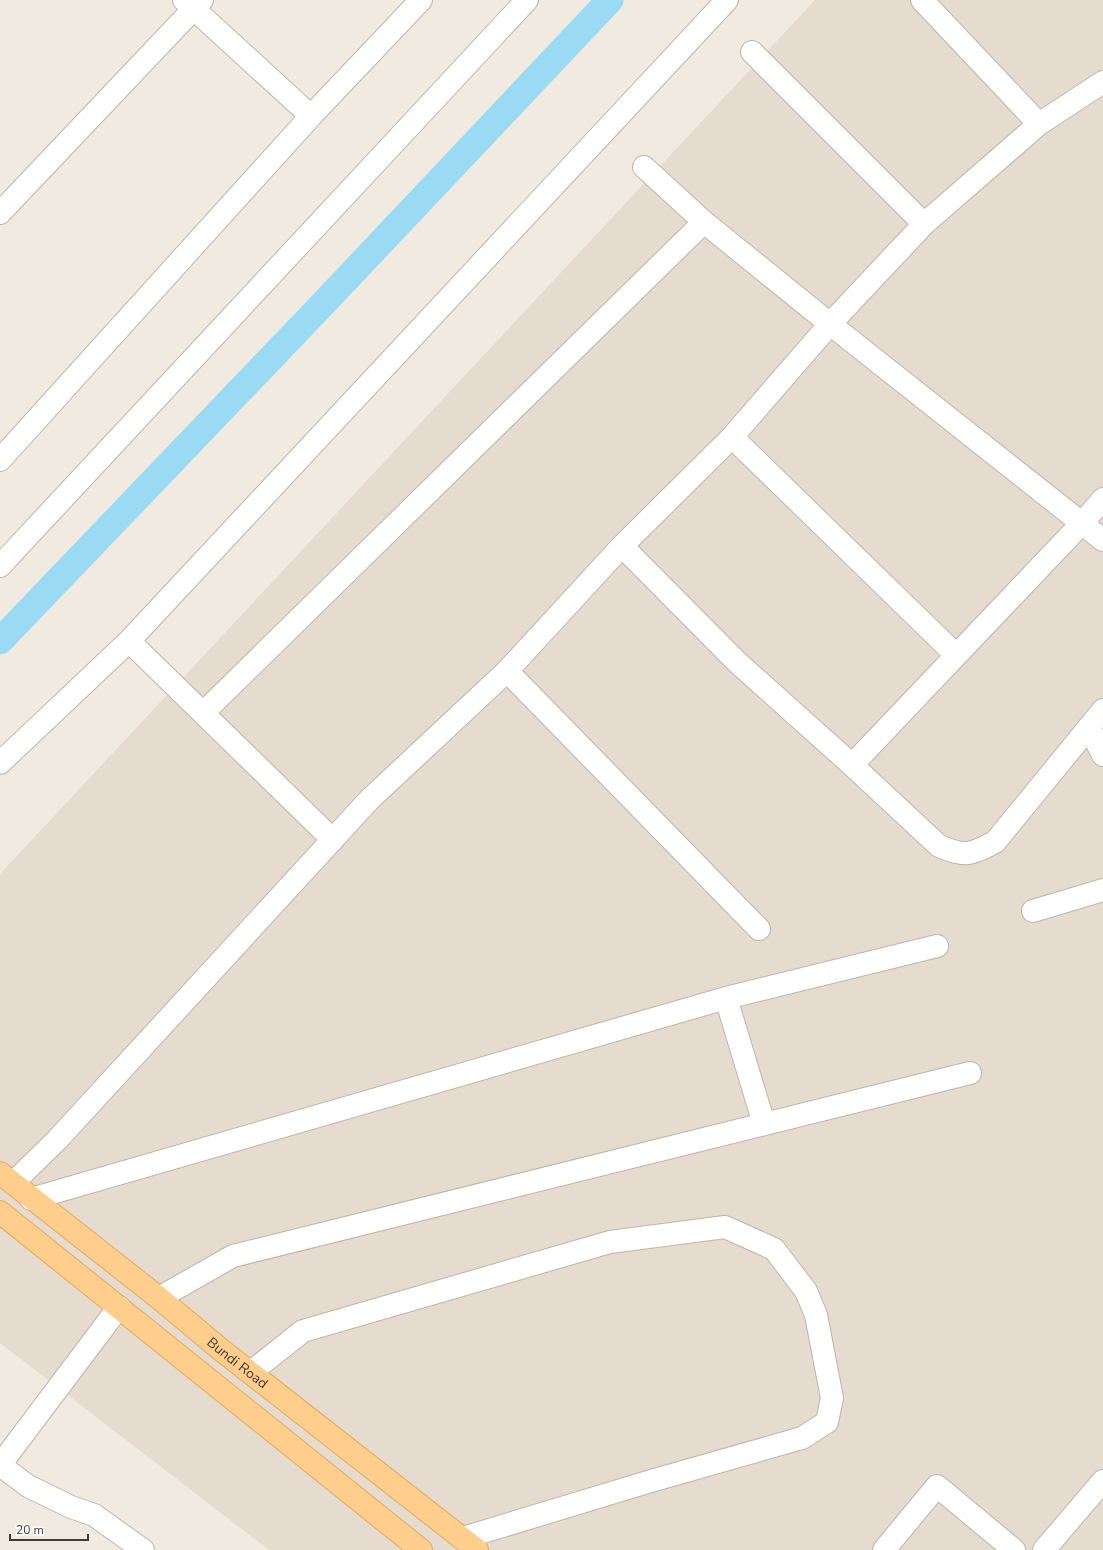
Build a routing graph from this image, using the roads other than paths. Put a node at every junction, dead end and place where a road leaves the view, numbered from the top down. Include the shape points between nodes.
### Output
1 (422, 0) edge
2 (527, 0) edge
3 (727, 0) edge
4 (922, 0) edge
5 (194, 3) edge
6 (752, 52) dead end
7 (1103, 82) edge
8 (311, 116) junction
9 (1039, 124) junction
10 (644, 167) dead end
11 (0, 213) edge
12 (704, 222) junction
13 (924, 224) junction
14 (830, 324) junction
15 (732, 437) junction
16 (0, 460) edge
17 (1103, 499) edge
18 (1083, 522) junction
19 (1103, 540) edge
20 (622, 546) junction
21 (0, 566) edge
22 (129, 641) junction
23 (956, 655) junction
24 (507, 671) junction
25 (1103, 710) edge
26 (203, 713) junction
27 (1089, 727) junction
28 (1103, 755) edge
29 (0, 762) edge
30 (852, 765) junction
31 (333, 840) junction
32 (1103, 890) edge
33 (1033, 911) dead end
34 (759, 929) dead end
35 (937, 946) dead end
36 (726, 998) junction
37 (970, 1073) dead end
38 (764, 1124) junction
39 (6, 1178) edge
40 (31, 1199) junction
41 (0, 1212) edge
42 (159, 1298) junction
43 (118, 1308) junction
44 (220, 1349) junction
45 (199, 1372) junction
46 (251, 1372) junction
47 (0, 1465) edge
48 (1103, 1481) edge
49 (470, 1544) edge
50 (143, 1550) edge
51 (421, 1550) edge
52 (884, 1550) edge
53 (1014, 1550) edge
54 (1044, 1550) edge

1 - 8 street
2 - 21 street
3 - 22 street
4 - 9 street
5 - 8 street
5 - 11 street
6 - 13 street
7 - 9 street
8 - 16 street
9 - 13 street
10 - 12 street
12 - 14 street
12 - 26 street
13 - 14 street
14 - 15 street
14 - 18 street
15 - 20 street
15 - 23 street
17 - 18 street
18 - 19 street
18 - 23 street
20 - 24 street
20 - 30 street via 737,662
22 - 26 street
22 - 29 street
23 - 30 street
24 - 31 street via 369,800
24 - 34 street
25 - 27 street
26 - 31 street
27 - 28 street
27 - 30 street via 995,842 975,853 956,853 939,846
31 - 39 street via 57,1140
32 - 33 street
35 - 36 street
36 - 38 street
36 - 40 street
37 - 38 street
38 - 42 street via 233,1256
39 - 40 main road, Bundi Road
40 - 42 main road, Bundi Road
41 - 43 main road
42 - 44 main road, Bundi Road
43 - 45 main road
43 - 47 street
44 - 45 main road
44 - 46 main road, Bundi Road
45 - 51 main road
46 - 49 main road, Bundi Road
46 - 49 street via 303,1331 610,1242 725,1227 774,1248 806,1291 816,1315 832,1398 827,1422 802,1438 651,1481
47 - 50 street via 28,1486 94,1515
48 - 54 street
52 - 53 street via 936,1486

